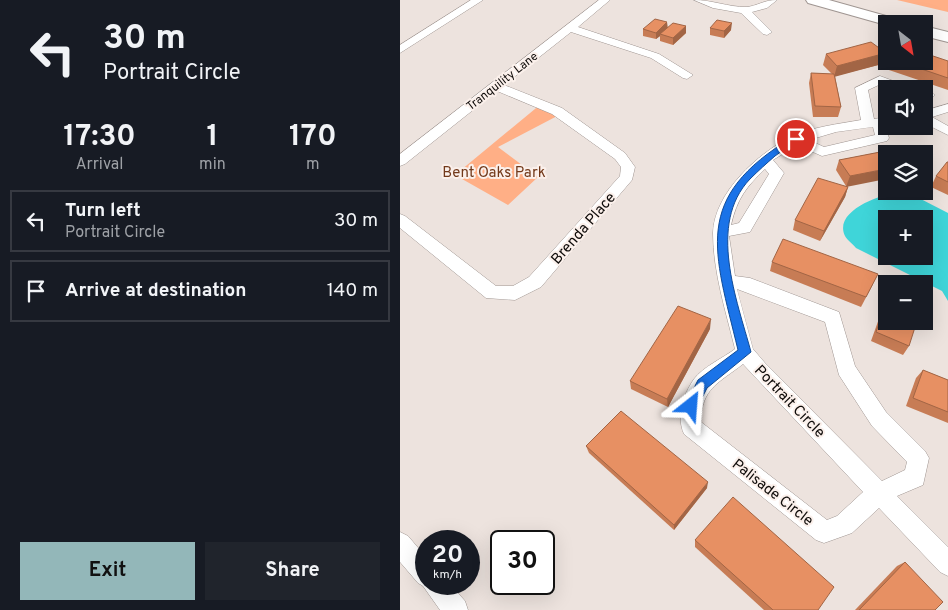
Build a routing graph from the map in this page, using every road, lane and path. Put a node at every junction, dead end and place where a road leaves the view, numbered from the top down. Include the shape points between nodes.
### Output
1 (478, 0) edge
2 (605, 0) edge
3 (699, 0) edge
4 (772, 0) edge
5 (814, 0) edge
6 (743, 10) junction
7 (878, 18) edge
8 (570, 28) junction
9 (767, 32) dead end
10 (933, 33) edge
11 (948, 37) edge
12 (400, 50) edge
13 (687, 75) dead end
14 (878, 81) edge
15 (495, 86) junction
16 (948, 98) edge
17 (948, 108) edge
18 (933, 110) edge
19 (933, 113) edge
20 (933, 120) edge
21 (878, 122) edge
22 (948, 132) edge
23 (765, 160) junction
24 (400, 161) edge
25 (400, 220) edge
26 (721, 232) junction
27 (727, 282) junction
28 (744, 352) junction
29 (879, 493) junction
30 (400, 544) edge
31 (415, 562) edge
32 (948, 564) edge
33 (443, 595) edge
34 (456, 610) edge

1 - 12 street
2 - 8 street, Tranquility Lane
3 - 6 street
4 - 6 street via 758,8
5 - 7 street
6 - 9 street
8 - 13 street via 655,56
8 - 15 street, Tranquility Lane
10 - 11 street
14 - 21 street via 861,88
15 - 24 street, Tranquility Lane
15 - 25 street, Brenda Place via 557,111 620,156 628,167 627,177 516,300 492,293
16 - 18 street
17 - 19 street
20 - 22 street
21 - 23 street, Portrait Circle via 835,128 796,139
23 - 26 street, Portrait Circle via 745,179 729,202
23 - 26 street via 777,173 749,220 744,228
26 - 27 street, Portrait Circle
27 - 28 street, Portrait Circle
27 - 29 street, Palisade Circle via 744,283 833,317 846,370 879,419 918,458 915,477
28 - 29 street, Portrait Circle
28 - 29 street, Palisade Circle via 702,384 691,406 691,427 824,532 844,525
29 - 32 street, Portrait Circle
30 - 31 street
33 - 34 street

